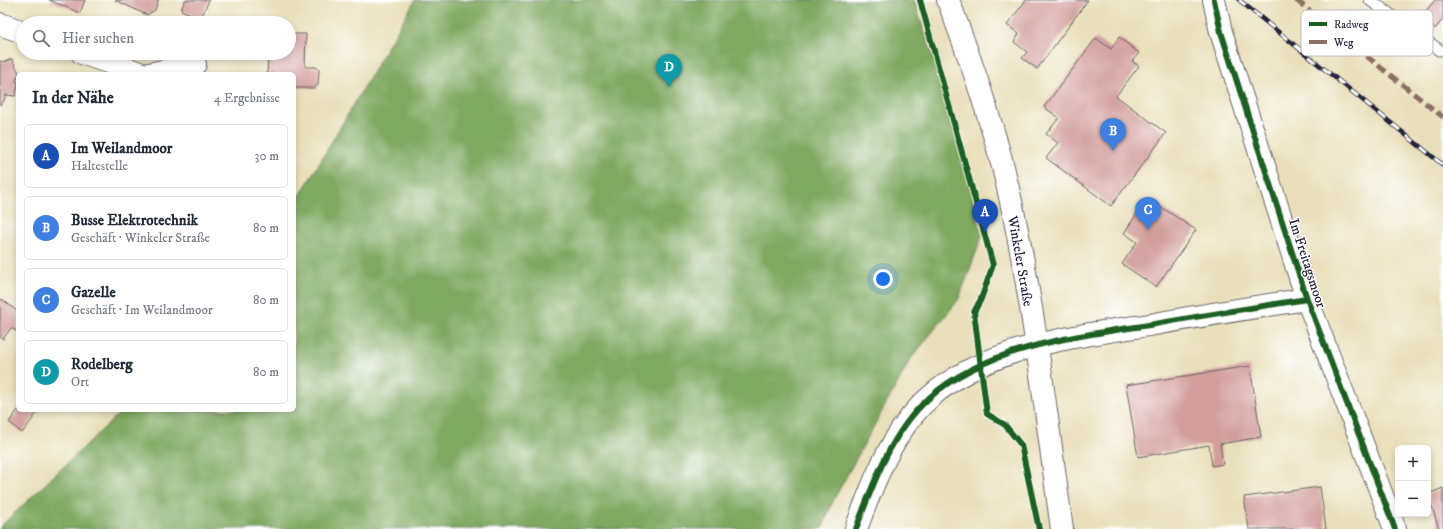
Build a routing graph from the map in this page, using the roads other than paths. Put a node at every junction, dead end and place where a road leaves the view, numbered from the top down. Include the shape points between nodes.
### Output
1 (948, 0) edge
2 (1214, 0) edge
3 (1370, 0) edge
4 (1384, 10) edge
5 (0, 24) edge
6 (16, 30) edge
7 (1433, 46) edge
8 (1438, 50) dead end
9 (102, 60) edge
10 (196, 64) dead end
11 (136, 72) edge
12 (158, 72) edge
13 (1307, 299) junction
14 (1036, 346) junction
15 (856, 529) edge
16 (1062, 529) edge
17 (1395, 529) edge

1 - 14 street, Winkeler Straße via 970,58 1003,168
2 - 13 street, Im Freitagsmoor via 1223,39
3 - 4 lane
5 - 6 street
7 - 8 lane
9 - 11 street
10 - 12 street
13 - 14 street via 1090,334
13 - 17 street, Im Freitagsmoor
14 - 15 street via 980,363 955,377 928,399 906,422 889,450
14 - 16 street, Winkeler Straße

